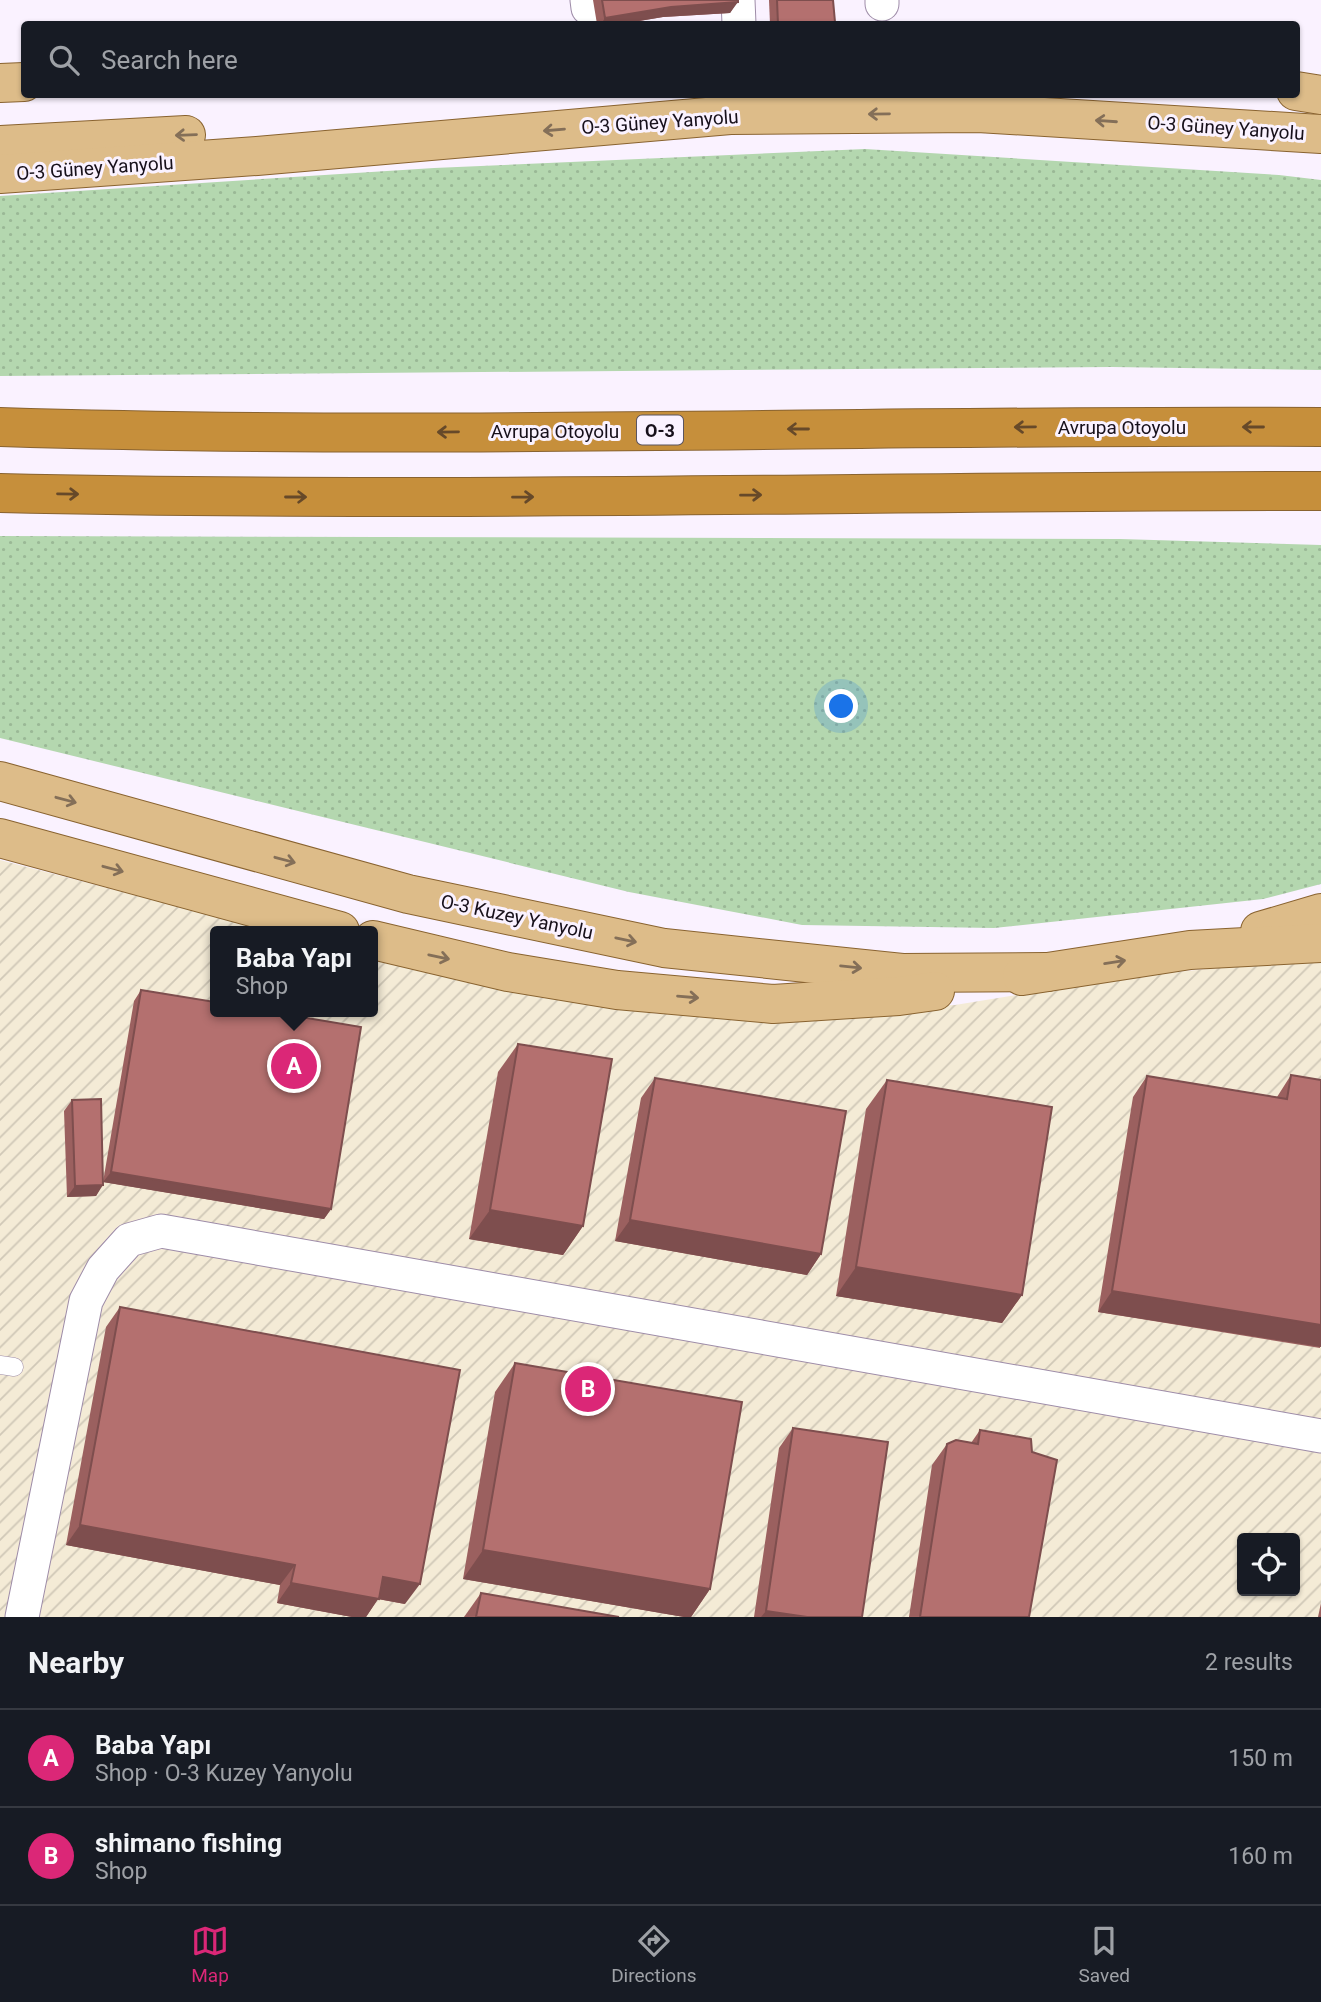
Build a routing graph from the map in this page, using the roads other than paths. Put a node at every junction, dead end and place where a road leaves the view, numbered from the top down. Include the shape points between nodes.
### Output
1 (738, 0) edge
2 (739, 21) edge
3 (21, 82) edge
4 (0, 83) edge
5 (1300, 92) edge
6 (1321, 95) edge
7 (1321, 134) edge
8 (475, 137) junction
9 (0, 145) edge
10 (0, 174) edge
11 (1321, 427) edge
12 (0, 428) edge
13 (1321, 491) edge
14 (0, 493) edge
15 (0, 781) edge
16 (0, 838) edge
17 (1321, 913) edge
18 (322, 926) edge
19 (378, 941) edge
20 (1321, 943) edge
21 (1191, 950) junction
22 (1047, 972) junction
23 (1321, 1436) edge
24 (22, 1617) edge

1 - 2 street
3 - 4 main road
5 - 6 main road
7 -> 8 main road, O-3 Güney Yanyolu via 978,113 730,115
8 -> 9 main road via 188,135
8 - 10 main road, O-3 Güney Yanyolu
11 -> 12 highway, Avrupa Otoyolu / O-3 via 326,433
14 -> 13 highway via 476,497
15 -> 22 main road, O-3 Kuzey Yanyolu via 408,894 664,947 902,972
16 -> 18 main road
17 - 21 main road
19 -> 22 main road via 508,972 617,990 773,1004 899,996
20 - 21 main road
22 -> 21 main road
23 - 24 street via 161,1231 130,1240 103,1269 86,1301

